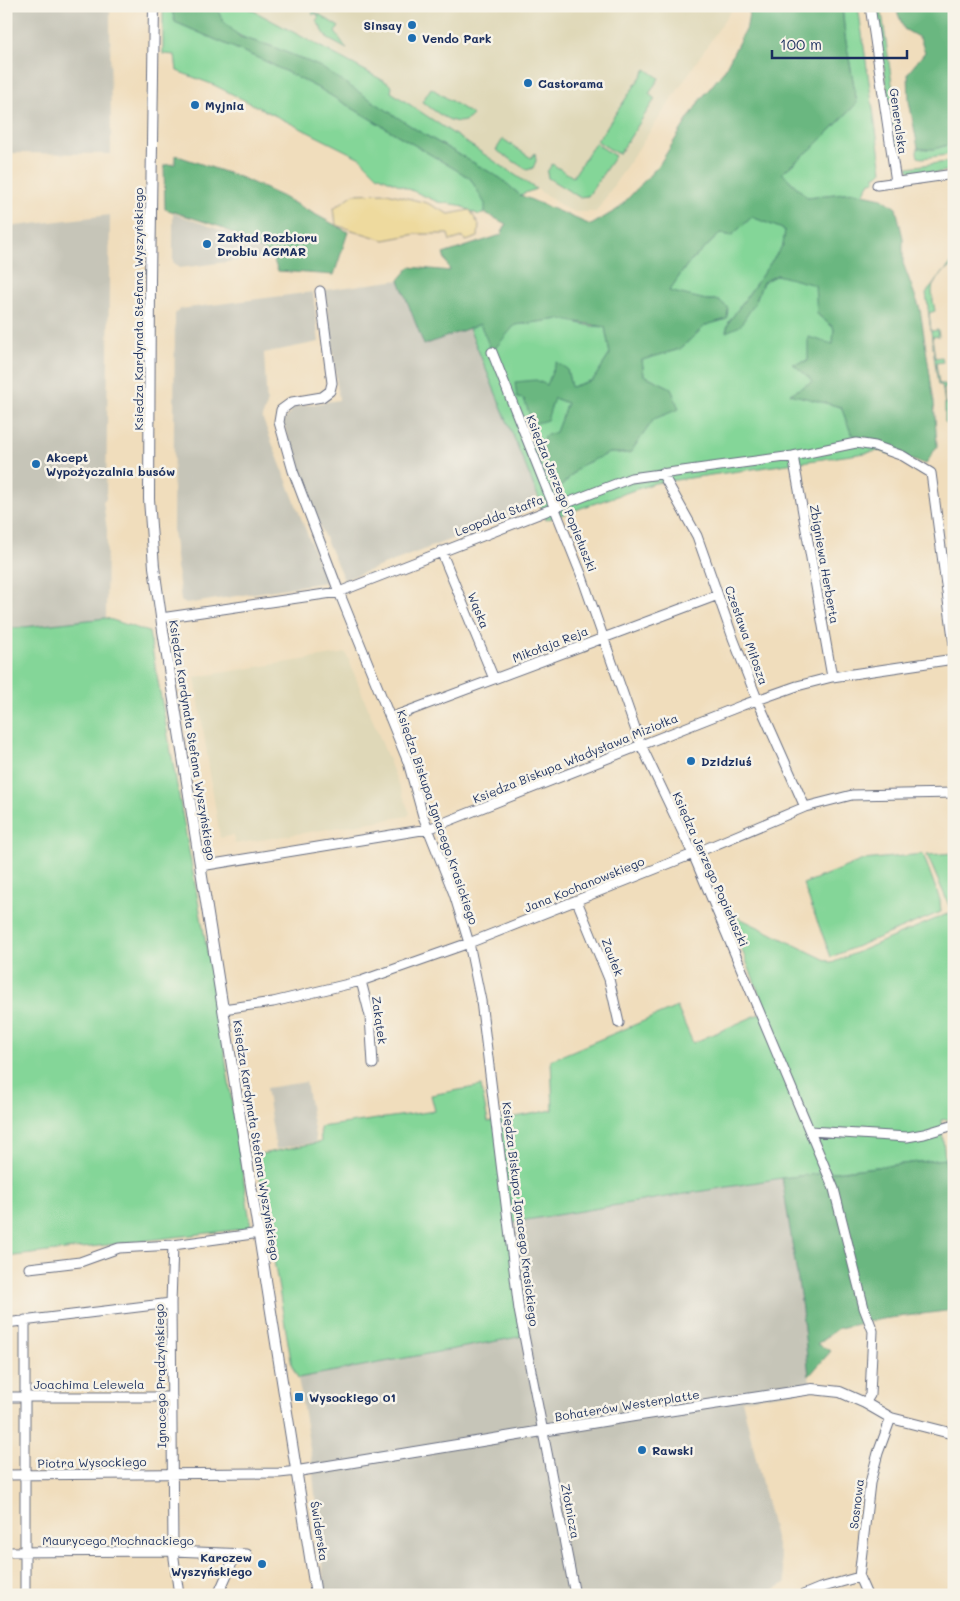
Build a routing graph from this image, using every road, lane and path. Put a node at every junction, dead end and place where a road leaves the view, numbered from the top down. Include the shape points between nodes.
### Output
1 (154, 6) edge
2 (870, 6) edge
3 (954, 174) edge
4 (896, 182) junction
5 (877, 186) dead end
6 (320, 291) dead end
7 (492, 352) dead end
8 (793, 456) junction
9 (662, 473) junction
10 (555, 507) junction
11 (441, 551) junction
12 (339, 592) junction
13 (718, 595) junction
14 (161, 618) junction
15 (603, 638) junction
16 (954, 646) edge
17 (954, 659) edge
18 (832, 678) junction
19 (494, 679) junction
20 (758, 699) junction
21 (390, 718) junction
22 (641, 746) junction
23 (954, 793) edge
24 (805, 807) junction
25 (428, 829) junction
26 (693, 854) junction
27 (201, 866) junction
28 (577, 901) junction
29 (468, 943) junction
30 (361, 981) junction
31 (223, 1009) junction
32 (619, 1024) dead end
33 (373, 1064) dead end
34 (954, 1125) edge
35 (810, 1131) junction
36 (260, 1234) junction
37 (173, 1245) junction
38 (29, 1268) dead end
39 (171, 1303) junction
40 (25, 1320) junction
41 (6, 1322) edge
42 (6, 1397) edge
43 (25, 1397) junction
44 (172, 1397) junction
45 (865, 1403) junction
46 (891, 1418) junction
47 (543, 1431) junction
48 (954, 1434) edge
49 (298, 1471) junction
50 (173, 1473) junction
51 (6, 1475) edge
52 (25, 1475) junction
53 (173, 1551) junction
54 (6, 1552) edge
55 (25, 1552) junction
56 (230, 1554) junction
57 (247, 1554) dead end
58 (859, 1577) junction
59 (25, 1595) edge
60 (179, 1595) edge
61 (218, 1595) edge
62 (316, 1595) edge
63 (575, 1595) edge
64 (803, 1595) edge
65 (867, 1595) edge

1 - 14 street, Księdza Kardynała Stefana Wyszyńskiego via 149,499
2 - 4 street, Generalska
3 - 4 street
4 - 5 street
6 - 12 street, Księdza Biskupa Ignacego Krasickiego via 332,383 330,391 322,397 292,402 282,410 279,422 293,471
7 - 10 street, Księdza Jerzego Popiełuszki
8 - 9 street, Leopolda Staffa
8 - 16 street, Leopolda Staffa via 856,444 875,446 903,456 931,473
8 - 18 street, Zbigniewa Herberta
9 - 10 street, Leopolda Staffa via 631,478
9 - 13 street, Czesława Miłosza via 697,536
10 - 11 street, Leopolda Staffa
10 - 15 street, Księdza Jerzego Popiełuszki
11 - 12 street, Leopolda Staffa
11 - 19 street, Wąska
12 - 14 street, Leopolda Staffa
12 - 21 street, Księdza Biskupa Ignacego Krasickiego
13 - 15 street, Mikołaja Reja
13 - 20 street, Czesława Miłosza
14 - 27 street, Księdza Kardynała Stefana Wyszyńskiego
15 - 19 street, Mikołaja Reja
15 - 22 street, Księdza Jerzego Popiełuszki
17 - 18 street, Księdza Biskupa Władysława Miziołka
18 - 20 street, Księdza Biskupa Władysława Miziołka
19 - 21 street, Mikołaja Reja
20 - 22 street, Księdza Biskupa Władysława Miziołka
20 - 24 street, Czesława Miłosza
21 - 25 street, Księdza Biskupa Ignacego Krasickiego via 408,762
22 - 25 street, Księdza Biskupa Władysława Miziołka
22 - 26 street, Księdza Jerzego Popiełuszki
23 - 24 street, Jana Kochanowskiego via 852,795
24 - 26 street, Jana Kochanowskiego
25 - 27 street, Księdza Biskupa Władysława Miziołka
25 - 29 street, Księdza Biskupa Ignacego Krasickiego via 454,894
26 - 28 street, Jana Kochanowskiego
26 - 35 street, Księdza Jerzego Popiełuszki
27 - 31 street, Księdza Kardynała Stefana Wyszyńskiego
28 - 29 street, Jana Kochanowskiego
28 - 32 street, Zaułek via 609,978
29 - 30 street, Jana Kochanowskiego
29 - 47 street, Księdza Biskupa Ignacego Krasickiego via 481,1001 519,1310
30 - 31 street, Jana Kochanowskiego via 273,1002
30 - 33 street, Zakątek via 370,1016
31 - 36 street, Księdza Kardynała Stefana Wyszyńskiego
34 - 35 street via 907,1136
35 - 45 street, Księdza Jerzego Popiełuszki via 834,1189 873,1332 870,1395
36 - 37 street
36 - 49 street, Księdza Kardynała Stefana Wyszyńskiego
37 - 38 street via 119,1248 80,1262
37 - 39 street, Ignacego Prądzyńskiego
39 - 40 street
39 - 44 street, Ignacego Prądzyńskiego
40 - 41 street
40 - 43 street
42 - 43 street, Joachima Lelewela
43 - 44 street, Joachima Lelewela
43 - 52 street
44 - 50 street, Ignacego Prądzyńskiego
45 - 46 street, Bohaterów Westerplatte
45 - 47 street, Bohaterów Westerplatte via 840,1392 812,1389
46 - 48 street, Bohaterów Westerplatte
46 - 58 street, Sosnowa via 870,1482
47 - 49 street, Bohaterów Westerplatte
47 - 63 street, Złotnicza
49 - 50 street, Piotra Wysockiego
49 - 62 street, Świderska
50 - 52 street, Piotra Wysockiego
50 - 53 street, Ignacego Prądzyńskiego
51 - 52 street, Piotra Wysockiego
52 - 55 street
53 - 55 street, Maurycego Mochnackiego
53 - 56 street, Maurycego Mochnackiego
53 - 60 street, Ignacego Prądzyńskiego
54 - 55 street, Maurycego Mochnackiego
55 - 59 street
56 - 57 street, Maurycego Mochnackiego
56 - 61 street via 232,1563
58 - 64 street
58 - 65 street

